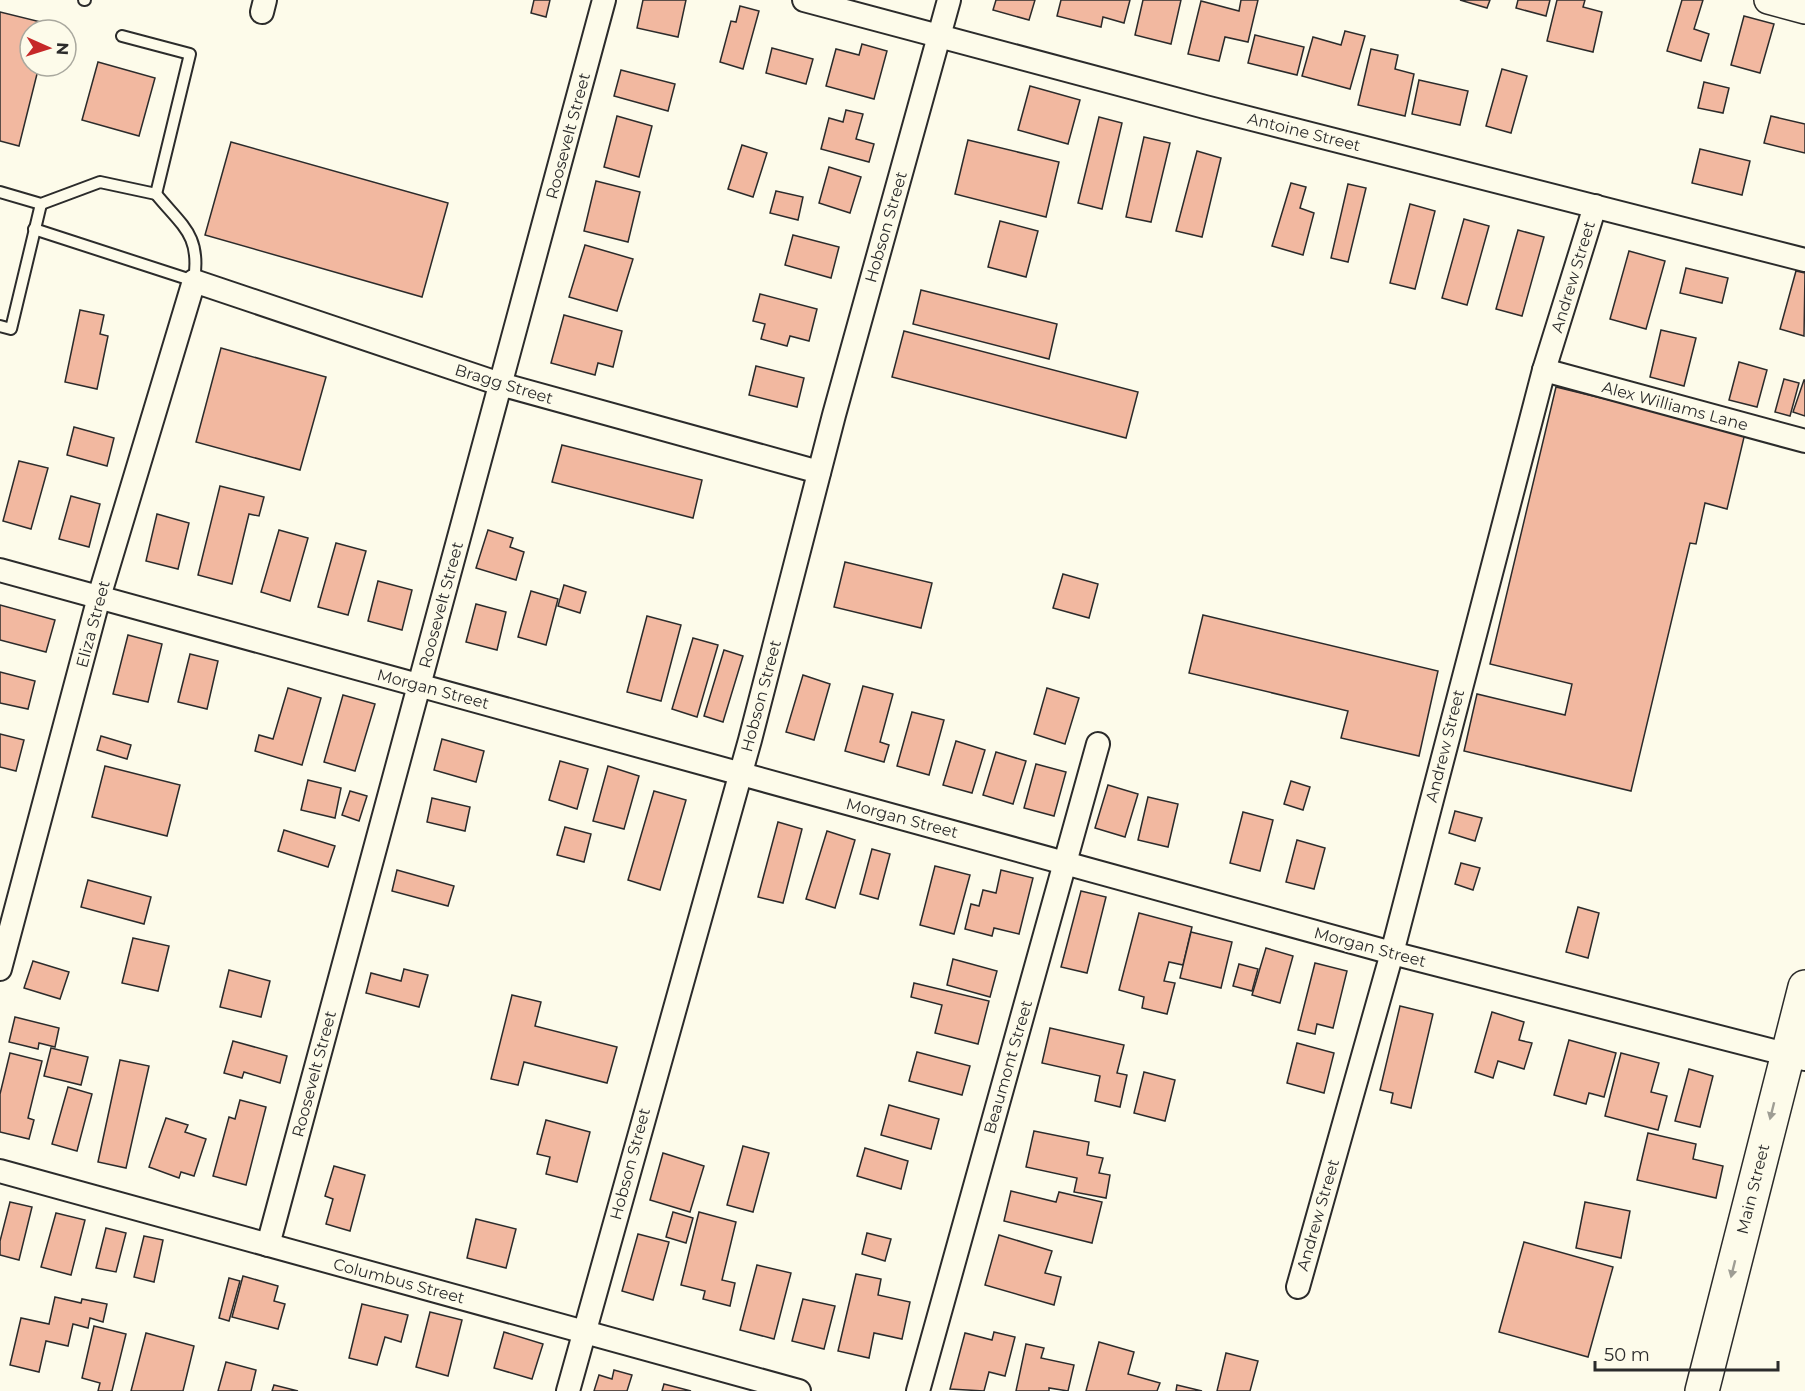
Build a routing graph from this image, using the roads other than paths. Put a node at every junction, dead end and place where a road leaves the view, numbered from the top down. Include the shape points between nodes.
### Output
1 (604, 0) edge
2 (804, 0) edge
3 (949, 0) edge
4 (1768, 0) edge
5 (1805, 10) edge
6 (122, 36) dead end
7 (939, 36) junction
8 (0, 192) edge
9 (156, 194) junction
10 (41, 204) junction
11 (1595, 206) junction
12 (34, 229) junction
13 (1805, 260) edge
14 (194, 281) junction
15 (0, 326) edge
16 (1544, 370) junction
17 (500, 384) junction
18 (1805, 441) edge
19 (819, 472) junction
20 (0, 570) edge
21 (99, 597) junction
22 (419, 686) junction
23 (1098, 744) dead end
24 (741, 774) junction
25 (1065, 863) junction
26 (1392, 953) junction
27 (0, 969) edge
28 (1805, 987) edge
29 (1796, 1056) edge
30 (0, 1171) edge
31 (267, 1245) junction
32 (1298, 1287) dead end
33 (584, 1332) junction
34 (568, 1391) edge
35 (799, 1391) edge
36 (918, 1391) edge
37 (1702, 1391) edge

1 - 17 street, Roosevelt Street
2 - 7 street, Antoine Street
3 - 7 street, Hobson Street
4 - 5 street
6 - 9 lane via 190,54
7 - 11 street, Antoine Street
7 - 19 street, Hobson Street
8 - 10 lane
9 - 10 lane via 100,182
9 - 14 lane via 194,240
10 - 12 lane
11 - 13 street, Antoine Street
11 - 16 street, Andrew Street
12 - 14 lane
12 - 15 lane via 10,329
14 - 17 street, Bragg Street
14 - 21 street, Eliza Street
16 - 18 street, Alex Williams Lane
16 - 26 street, Andrew Street
17 - 19 street, Bragg Street
17 - 22 street, Roosevelt Street
19 - 24 street, Hobson Street
20 - 21 street, Morgan Street
21 - 22 street, Morgan Street
21 - 27 street, Eliza Street
22 - 24 street, Morgan Street
22 - 31 street, Roosevelt Street
23 - 25 street, Beaumont Street
24 - 25 street, Morgan Street
24 - 33 street, Hobson Street
25 - 26 street, Morgan Street
25 - 36 street, Beaumont Street
26 - 29 street, Morgan Street
26 - 32 street, Andrew Street
28 - 29 main road, Main Street
29 -> 37 main road, Main Street
30 - 31 street, Columbus Street
31 - 33 street, Columbus Street
33 - 34 street, Hobson Street
33 - 35 street, Columbus Street

